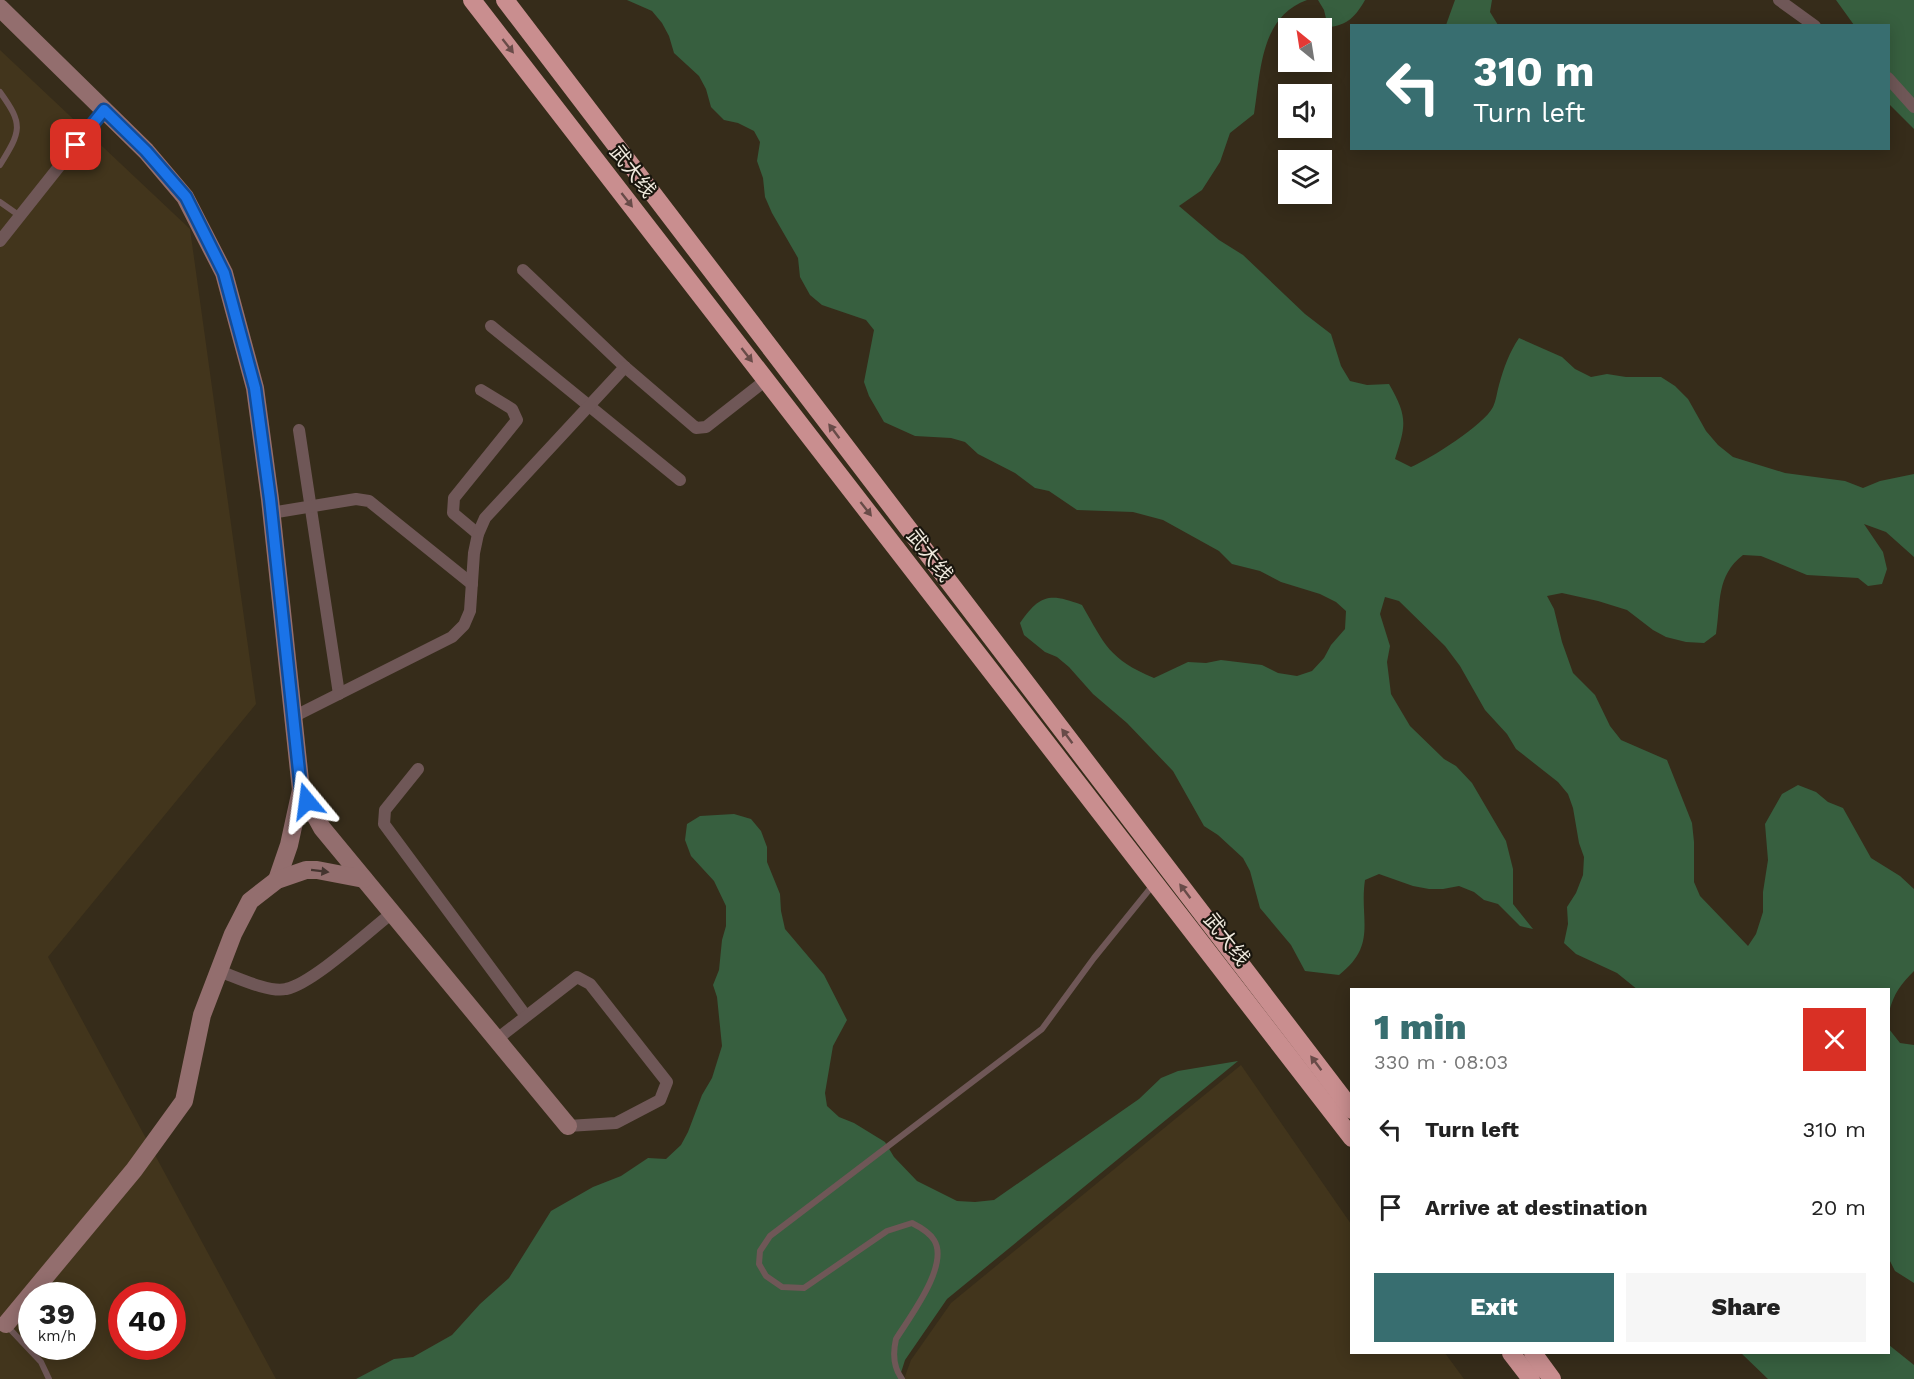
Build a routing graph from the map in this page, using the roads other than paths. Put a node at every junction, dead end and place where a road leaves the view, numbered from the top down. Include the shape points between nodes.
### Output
1 (472, 0) edge
2 (505, 0) edge
3 (1779, 0) edge
4 (0, 8) edge
5 (1812, 24) edge
6 (1890, 80) edge
7 (0, 92) edge
8 (1914, 107) edge
9 (104, 110) junction
10 (0, 165) edge
11 (0, 202) edge
12 (20, 216) junction
13 (0, 241) edge
14 (523, 270) dead end
15 (491, 326) dead end
16 (625, 368) junction
17 (766, 380) junction
18 (481, 390) dead end
19 (589, 406) junction
20 (299, 430) dead end
21 (680, 480) dead end
22 (311, 505) junction
23 (271, 513) junction
24 (478, 534) junction
25 (472, 584) junction
26 (339, 694) junction
27 (293, 717) junction
28 (418, 769) dead end
29 (301, 790) junction
30 (1168, 869) junction
31 (364, 879) junction
32 (277, 880) junction
33 (1155, 883) junction
34 (392, 913) junction
35 (219, 970) junction
36 (526, 1016) junction
37 (497, 1039) junction
38 (1350, 1107) edge
39 (568, 1125) joint
40 (1350, 1135) edge
41 (6, 1324) joint
42 (1512, 1354) edge
43 (1534, 1354) edge
44 (49, 1379) edge
45 (902, 1379) edge
46 (1531, 1379) edge
47 (1552, 1379) edge

1 -> 17 highway, 武大线
30 -> 2 highway, 武大线
3 - 5 street
4 - 9 street
6 - 8 street
7 - 10 lane via 18,122 15,141
9 - 12 street
9 - 23 street via 186,197 224,273 255,388
11 - 12 lane
12 - 13 street
14 - 16 street
15 - 19 street
16 - 17 street via 696,428 706,427
16 - 19 street
17 -> 33 highway, 武大线
18 - 24 street via 512,409 517,420 454,498 453,513
19 - 21 street
19 - 24 street via 485,518
20 - 22 street
22 - 23 street
22 - 25 street via 369,501
22 - 26 street
23 - 27 street
24 - 25 street
25 - 26 street via 470,611 464,625 452,637
26 - 27 street
27 - 29 street
28 - 36 street via 385,810 384,824
29 - 31 street via 322,828
29 - 32 street
30 - 33 lane
38 -> 30 highway, 武大线
32 -> 31 street via 306,870
31 - 34 street
32 - 35 street via 250,901
33 - 40 highway, 武大线
33 - 45 lane via 1042,1029 770,1236 760,1251 759,1264 766,1276 782,1287 804,1288 887,1231 912,1223 922,1228 935,1241 938,1259 932,1278 896,1339 896,1371
34 - 35 street via 308,979 286,990 270,989
34 - 37 street
35 - 41 street via 202,1015 184,1101 134,1170
36 - 37 street
36 - 39 street via 577,976 590,984 667,1082 660,1100 616,1123
37 - 39 street
41 - 44 lane via 41,1362
42 - 46 highway
43 - 47 highway

